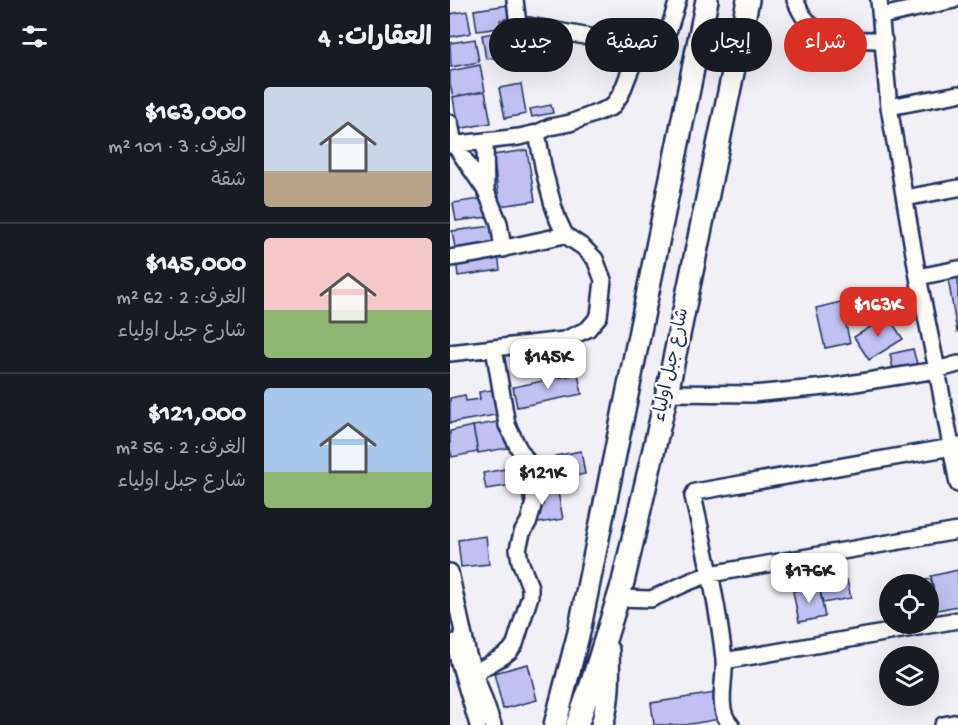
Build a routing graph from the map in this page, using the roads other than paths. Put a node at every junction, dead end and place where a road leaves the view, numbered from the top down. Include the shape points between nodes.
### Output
1 (515, 0) edge
2 (678, 0) edge
3 (707, 0) edge
4 (748, 0) edge
5 (795, 0) edge
6 (879, 0) edge
7 (954, 0) edge
8 (882, 16) junction
9 (672, 18) edge
10 (585, 36) edge
11 (884, 40) junction
12 (630, 72) edge
13 (958, 94) edge
14 (889, 107) junction
15 (450, 123) edge
16 (537, 133) junction
17 (484, 141) junction
18 (452, 145) edge
19 (958, 188) edge
20 (486, 191) junction
21 (904, 198) junction
22 (565, 235) junction
23 (503, 249) junction
24 (450, 258) edge
25 (958, 269) edge
26 (918, 277) junction
27 (494, 348) junction
28 (450, 353) edge
29 (958, 364) edge
30 (938, 370) junction
31 (667, 393) junction
32 (955, 446) edge
33 (958, 484) edge
34 (958, 531) edge
35 (450, 572) edge
36 (710, 574) junction
37 (618, 598) junction
38 (958, 620) edge
39 (450, 624) edge
40 (608, 633) junction
41 (724, 661) junction
42 (474, 673) junction
43 (958, 723) edge
44 (478, 725) edge
45 (493, 725) edge
46 (555, 725) edge
47 (577, 725) edge
48 (602, 725) edge
49 (731, 725) edge
50 (943, 725) edge

1 - 10 street via 519,24
2 - 9 street
3 - 46 highway, شارع جبل اولياء via 582,621
4 - 31 highway, شارع جبل اولياء
5 - 11 street via 807,22 830,36
6 - 8 street
7 - 8 street
8 - 11 street
11 - 14 street
12 - 16 street via 612,107
13 - 14 street
14 - 21 street
15 - 18 street
16 - 17 street
16 - 22 street via 553,205
17 - 18 street
17 - 20 street
18 - 20 street
19 - 21 street
20 - 23 street via 499,223
21 - 26 street
22 - 23 street
22 - 27 street via 595,259 603,280 599,316 588,329 564,340
23 - 24 street
25 - 26 street
26 - 30 street
27 - 28 street
27 - 42 street via 507,425 530,466 533,484 534,502 518,549 530,596 510,651
29 - 30 street
30 - 31 street via 752,394
30 - 32 street
31 - 37 highway, شارع جبل اولياء
32 - 33 street
32 - 36 street via 695,492
34 - 36 street
35 - 42 street
36 - 37 street via 651,599
36 - 41 street
37 - 40 highway, شارع جبل اولياء
38 - 41 street
39 - 44 street
40 - 47 highway, شارع جبل اولياء
40 - 48 highway via 609,680
41 - 49 street via 722,709
42 - 45 street
43 - 50 street

